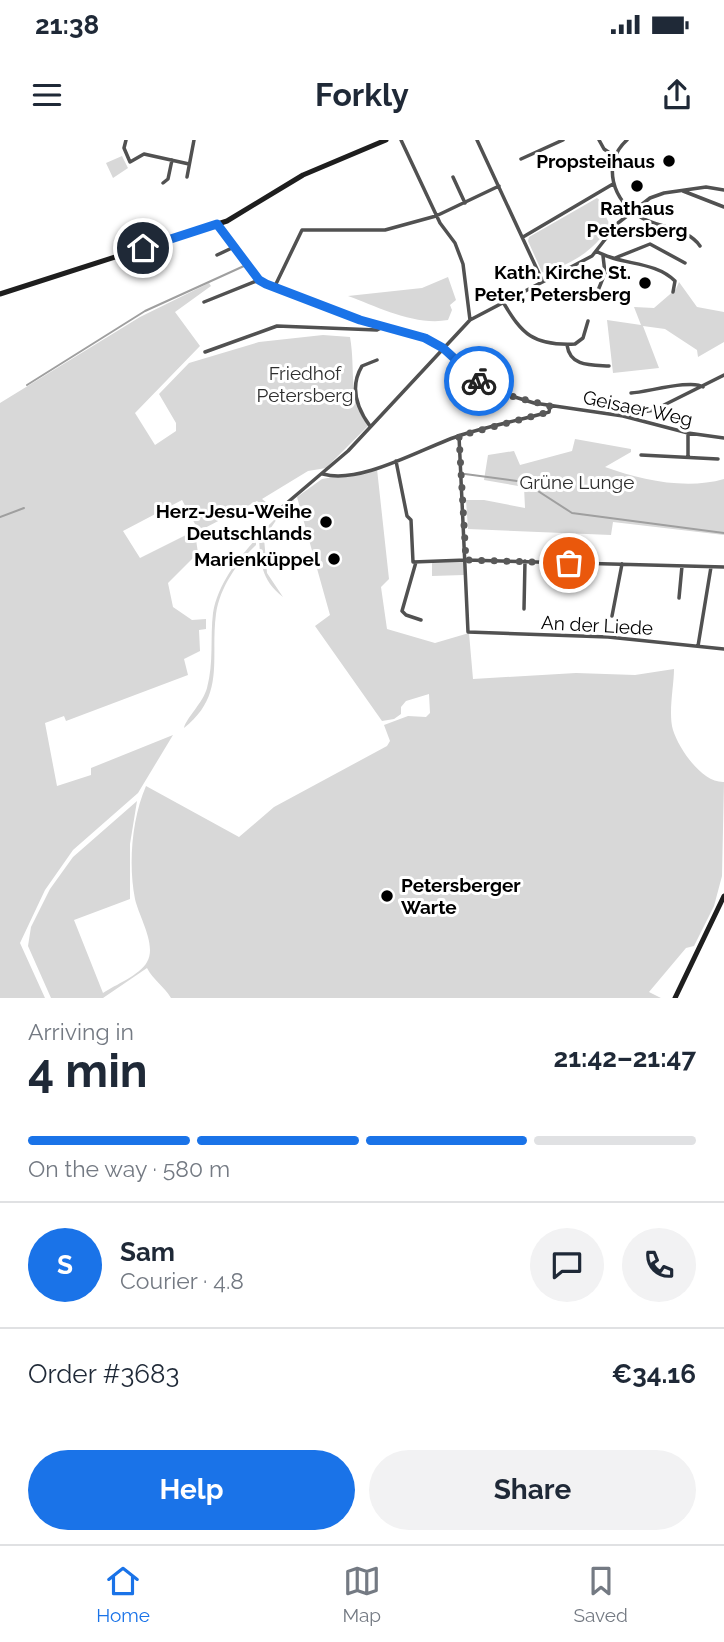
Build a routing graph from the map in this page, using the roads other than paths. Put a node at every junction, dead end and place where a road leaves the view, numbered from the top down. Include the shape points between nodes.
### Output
1 (127, 140) edge
2 (194, 140) edge
3 (386, 140) edge
4 (401, 140) edge
5 (477, 140) edge
6 (564, 140) edge
7 (599, 140) edge
8 (627, 140) edge
9 (614, 156) junction
10 (521, 159) dead end
11 (172, 160) junction
12 (189, 163) junction
13 (187, 177) dead end
14 (453, 177) dead end
15 (163, 183) dead end
16 (613, 184) junction
17 (499, 186) junction
18 (724, 190) edge
19 (681, 191) junction
20 (465, 203) junction
21 (724, 207) edge
22 (632, 211) junction
23 (436, 216) junction
24 (217, 224) junction
25 (523, 237) junction
26 (700, 246) dead end
27 (234, 247) junction
28 (596, 251) junction
29 (217, 255) dead end
30 (603, 256) junction
31 (613, 259) junction
32 (685, 263) dead end
33 (542, 279) junction
34 (259, 280) junction
35 (274, 288) junction
36 (673, 292) dead end
37 (597, 293) dead end
38 (0, 294) edge
39 (204, 302) dead end
40 (503, 302) junction
41 (470, 320) junction
42 (588, 321) dead end
43 (383, 327) junction
44 (566, 345) junction
45 (443, 348) junction
46 (205, 352) dead end
47 (377, 360) dead end
48 (609, 366) dead end
49 (469, 374) junction
50 (724, 375) edge
51 (703, 387) junction
52 (455, 392) dead end
53 (631, 393) dead end
54 (550, 406) junction
55 (623, 416) junction
56 (370, 426) junction
57 (688, 433) junction
58 (459, 436) junction
59 (724, 438) edge
60 (641, 454) dead end
61 (688, 456) junction
62 (718, 459) dead end
63 (396, 460) junction
64 (322, 474) junction
65 (281, 508) dead end
66 (466, 560) junction
67 (525, 561) junction
68 (416, 562) junction
69 (622, 564) junction
70 (682, 566) junction
71 (711, 567) junction
72 (724, 567) edge
73 (679, 598) dead end
74 (524, 609) dead end
75 (611, 616) dead end
76 (421, 620) dead end
77 (698, 646) junction
78 (724, 649) edge
79 (724, 895) edge
80 (674, 998) edge

1 - 11 street via 124,148 130,162 144,153
2 - 12 street
3 - 24 street via 303,175 248,211
4 - 23 street
5 - 17 street
6 - 10 street
7 - 9 street
8 - 9 street
9 - 16 street
11 - 12 street
11 - 15 street
12 - 13 street
14 - 20 street
16 - 22 street
16 - 25 street
17 - 20 street
17 - 25 street
18 - 19 street
19 - 21 street
19 - 22 street via 657,195
20 - 23 street
22 - 26 street via 692,236
22 - 28 street
23 - 35 street via 385,230 302,230
23 - 41 street via 463,264
24 - 27 street
24 - 38 street
25 - 33 street
27 - 29 street
27 - 34 street
28 - 30 street
28 - 33 street
30 - 31 street
30 - 37 street via 605,273
31 - 32 street via 650,244
31 - 36 street via 667,274 675,281
33 - 40 street
34 - 35 street
34 - 39 street
35 - 43 street
40 - 41 street
40 - 44 street via 524,334
41 - 45 street
42 - 44 street via 583,338
43 - 45 street
43 - 46 street via 277,326
44 - 48 street via 581,365
45 - 49 street, Geisaer Weg
45 - 56 street
47 - 56 street via 362,366 356,384 356,399
49 - 52 street
49 - 54 street, Geisaer Weg via 499,393
50 - 51 street
51 - 53 street via 694,383
51 - 55 street via 654,410
54 - 55 street, Geisaer Weg
54 - 58 street via 549,412
55 - 57 street, Geisaer Weg
56 - 64 street
57 - 59 street, Geisaer Weg
57 - 61 street
58 - 63 street
58 - 66 street
60 - 61 street
61 - 62 street via 691,460
63 - 64 street via 337,476
63 - 68 street
64 - 65 street
66 - 67 street
66 - 68 street
66 - 77 street, An der Liede via 468,632 608,637
67 - 69 street
67 - 74 street
68 - 76 street via 402,611
69 - 70 street
69 - 75 street
70 - 71 street
70 - 73 street
71 - 72 street
71 - 77 street
77 - 78 street, An der Liede
79 - 80 street

